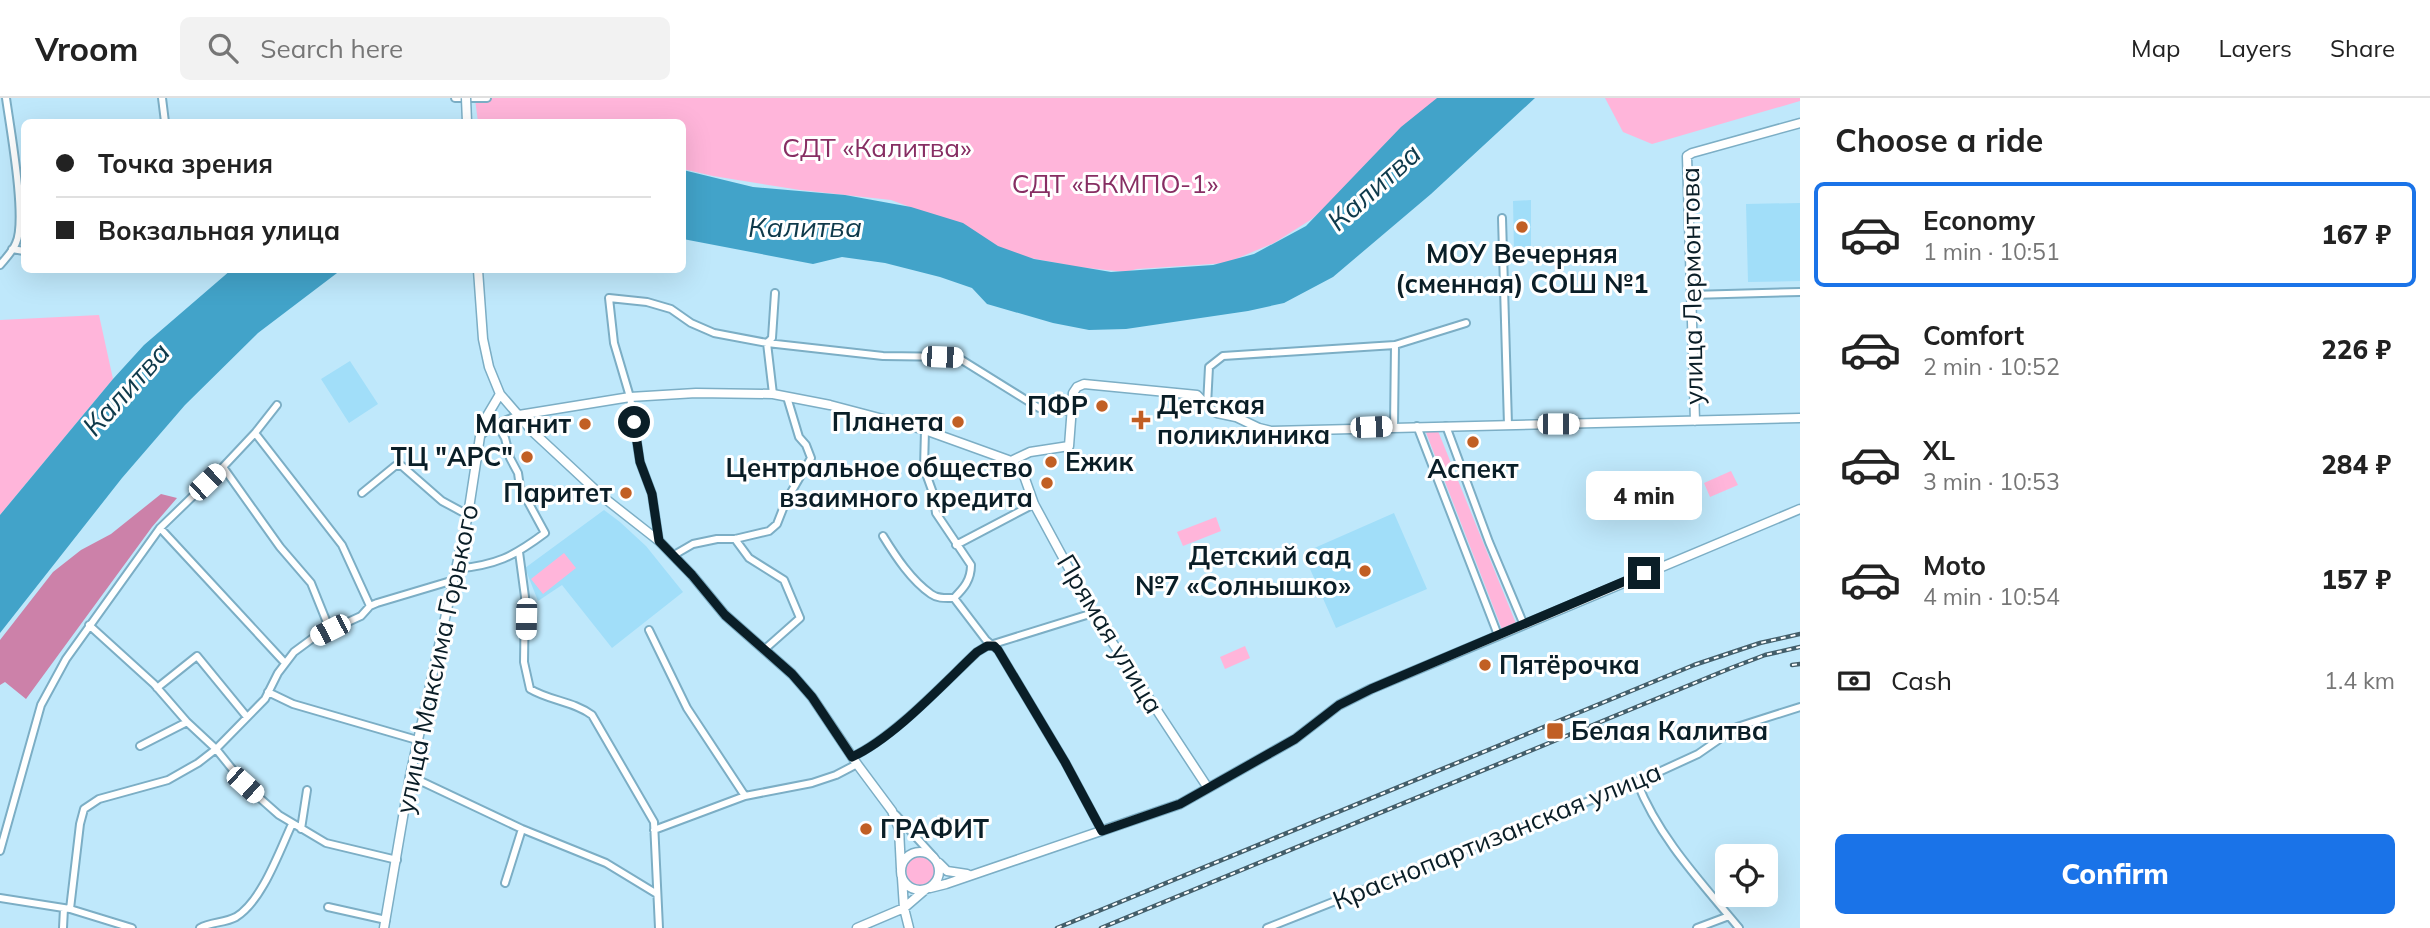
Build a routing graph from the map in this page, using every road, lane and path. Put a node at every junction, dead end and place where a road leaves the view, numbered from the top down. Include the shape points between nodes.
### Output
1 (6, 98) edge
2 (162, 98) edge
3 (455, 98) edge
4 (466, 98) edge
5 (487, 98) edge
6 (165, 119) edge
7 (467, 119) edge
8 (1800, 124) edge
9 (21, 173) edge
10 (16, 174) junction
11 (1502, 218) dead end
12 (12, 250) junction
13 (21, 251) edge
14 (0, 265) edge
15 (478, 273) edge
16 (1800, 292) edge
17 (775, 293) dead end
18 (1691, 295) junction
19 (1466, 323) dead end
20 (767, 343) junction
21 (1395, 345) junction
22 (500, 394) junction
23 (773, 394) junction
24 (630, 397) junction
25 (787, 397) junction
26 (277, 405) dead end
27 (1207, 405) junction
28 (1070, 412) junction
29 (519, 415) junction
30 (1800, 418) edge
31 (1695, 421) junction
32 (497, 424) junction
33 (1508, 425) junction
34 (1394, 426) junction
35 (1417, 426) junction
36 (1446, 426) junction
37 (925, 430) junction
38 (255, 433) junction
39 (480, 436) junction
40 (1011, 461) junction
41 (223, 467) junction
42 (362, 493) dead end
43 (1034, 504) junction
44 (1800, 509) edge
45 (468, 515) junction
46 (160, 528) junction
47 (883, 536) dead end
48 (735, 539) junction
49 (659, 541) junction
50 (956, 545) junction
51 (519, 552) junction
52 (674, 555) junction
53 (456, 569) junction
54 (454, 580) junction
55 (954, 598) junction
56 (370, 606) junction
57 (1093, 613) junction
58 (89, 625) junction
59 (1524, 625) junction
60 (649, 629) dead end
61 (330, 630) junction
62 (1498, 635) junction
63 (994, 646) junction
64 (765, 649) junction
65 (285, 663) junction
66 (157, 688) junction
67 (268, 692) junction
68 (1800, 707) edge
69 (247, 717) junction
70 (187, 722) junction
71 (417, 740) junction
72 (140, 746) dead end
73 (216, 749) junction
74 (855, 760) junction
75 (410, 776) junction
76 (1637, 782) junction
77 (1208, 788) junction
78 (307, 790) dead end
79 (745, 796) junction
80 (892, 811) junction
81 (292, 824) junction
82 (522, 829) junction
83 (301, 830) junction
84 (654, 830) junction
85 (1102, 831) junction
86 (0, 851) edge
87 (397, 860) junction
88 (936, 860) junction
89 (902, 872) junction
90 (974, 874) junction
91 (505, 883) dead end
92 (928, 888) junction
93 (657, 894) junction
94 (0, 898) edge
95 (328, 907) dead end
96 (904, 908) junction
97 (67, 909) junction
98 (1729, 916) junction
99 (385, 924) edge
100 (63, 928) edge
101 (132, 928) edge
102 (200, 928) edge
103 (659, 928) edge
104 (857, 928) edge
105 (909, 928) edge
106 (1267, 928) edge
107 (1697, 928) edge
108 (1739, 928) edge

1 - 10 street
2 - 6 street
3 - 5 street
4 - 7 main road, bridge
8 - 18 main road, улица Лермонтова via 1686,156
9 - 10 street
10 - 12 street via 18,235
11 - 33 street
12 - 13 street
12 - 14 street
15 - 22 main road via 482,339
16 - 18 street
17 - 20 street via 772,338
18 - 31 main road, улица Лермонтова
19 - 21 street
20 - 23 street
20 - 24 street via 714,333 671,309 647,302 609,298 614,343
20 - 28 street via 883,356 957,358 1039,408
21 - 27 street via 1223,356 1209,367
21 - 34 street
22 - 29 main road
22 - 39 main road, улица Максима Горького
23 - 24 main road
23 - 25 main road
24 - 29 main road
24 - 49 street
25 - 37 main road
25 - 48 street via 811,458 777,524 769,531
26 - 38 street
27 - 28 main road via 1196,395 1084,384 1073,393
27 - 34 main road via 1217,413 1271,431
28 - 40 main road via 1069,446 1030,452
29 - 32 street
29 - 49 main road via 603,497
30 - 31 main road
31 - 33 main road
32 - 39 street
32 - 51 street via 520,487 545,533
33 - 36 main road
34 - 35 main road
35 - 36 main road
35 - 62 street
36 - 59 street
37 - 40 main road
37 - 50 street via 924,468 936,513
38 - 41 street
38 - 56 street via 342,545
39 - 45 main road, улица Максима Горького
40 - 43 main road, Прямая улица via 1023,473
41 - 46 street
41 - 61 street via 311,583
42 - 45 street via 395,466 402,466 442,501
43 - 50 street
43 - 57 main road, Прямая улица
44 - 59 main road
45 - 53 main road, улица Максима Горького
46 - 58 street
46 - 65 street
47 - 55 street via 899,562 931,594
48 - 52 street via 693,544
48 - 64 street via 749,558 784,580 799,611 800,618
49 - 52 main road
50 - 55 street via 971,565 971,575
51 - 53 street via 488,565
51 - 84 street via 525,597 524,662 530,689 580,706 592,715 654,822
52 - 64 main road via 725,615
53 - 54 main road, улица Максима Горького
54 - 56 street
54 - 71 main road, улица Максима Горького
55 - 63 street
56 - 61 street via 361,616
57 - 63 street
57 - 77 main road, Прямая улица
58 - 66 street
58 - 86 street via 41,705
59 - 62 main road
60 - 79 street via 687,708
61 - 65 street via 294,652
62 - 77 main road via 1339,705 1295,739
63 - 74 street via 977,652
63 - 85 street
64 - 74 main road via 812,697
65 - 67 street
66 - 69 street via 197,656
66 - 70 street
67 - 69 street
67 - 71 street via 293,704
68 - 76 street, Краснопартизанская улица via 1737,727 1698,754
69 - 73 street
70 - 72 street
70 - 73 street
71 - 75 main road, улица Максима Горького
73 - 81 street via 245,785
73 - 97 street via 168,780 99,799 85,809
74 - 79 street via 836,775 812,783
74 - 80 main road
75 - 82 street
75 - 87 main road, улица Максима Горького
76 - 98 street via 1647,808 1675,851
76 - 106 street, Краснопартизанская улица
77 - 85 main road via 1180,804
78 - 83 street
79 - 84 street
80 - 88 street
80 - 89 main road via 899,829
81 - 83 street
81 - 102 street via 244,912
82 - 91 street
82 - 93 street via 606,863
83 - 87 street via 326,843
84 - 93 street
85 - 90 main road
87 - 99 main road, улица Максима Горького
88 - 89 main road via 917,852 906,858
88 - 90 main road via 947,872
88 - 92 main road via 939,876
89 - 92 main road via 911,888
89 - 96 main road
90 - 92 main road
92 - 96 main road
93 - 103 street
94 - 97 street
95 - 99 street
96 - 104 main road
96 - 105 main road
97 - 100 street
97 - 101 street
98 - 107 street
98 - 108 street

